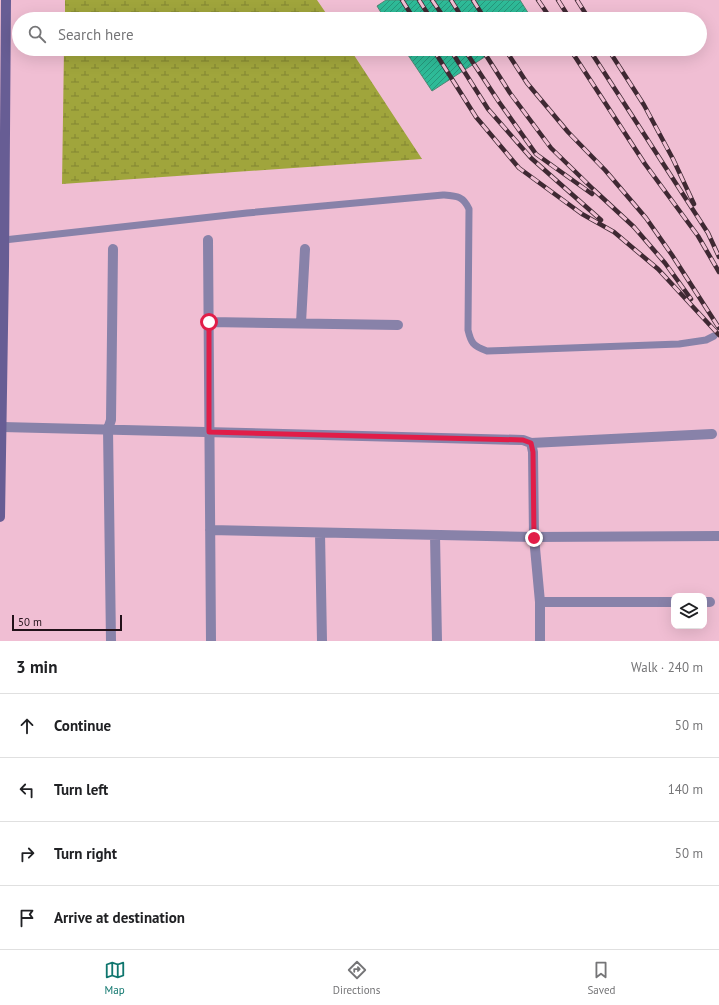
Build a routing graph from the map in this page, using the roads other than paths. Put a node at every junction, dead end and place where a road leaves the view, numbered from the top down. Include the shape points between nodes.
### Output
1 (6, 0) edge
2 (4, 240) junction
3 (208, 240) dead end
4 (112, 249) dead end
5 (305, 249) dead end
6 (209, 322) junction
7 (301, 324) junction
8 (398, 325) dead end
9 (714, 336) dead end
10 (2, 427) junction
11 (108, 429) junction
12 (209, 432) junction
13 (712, 434) dead end
14 (531, 443) junction
15 (0, 476) edge
16 (0, 517) edge
17 (210, 530) junction
18 (320, 533) junction
19 (435, 535) junction
20 (719, 536) edge
21 (534, 538) junction
22 (540, 602) junction
23 (671, 602) edge
24 (111, 641) edge
25 (211, 641) edge
26 (322, 641) edge
27 (437, 641) edge
28 (540, 641) edge

1 - 2 main road
2 - 9 lane via 247,213 443,195 457,196 466,201 469,209 468,330 470,340 476,347 486,351 679,344 706,340
2 - 10 main road
3 - 6 street
4 - 11 street via 112,420
5 - 7 street
6 - 7 street
6 - 12 street
7 - 8 street
10 - 11 street
10 - 15 main road
11 - 12 street
11 - 24 street
12 - 14 street via 513,439
12 - 17 street
13 - 14 street
14 - 21 street
15 - 16 main road
17 - 18 street
17 - 25 street
18 - 19 street
18 - 26 street
19 - 21 street
19 - 27 street
20 - 21 street
21 - 22 street
22 - 23 street
22 - 28 street

